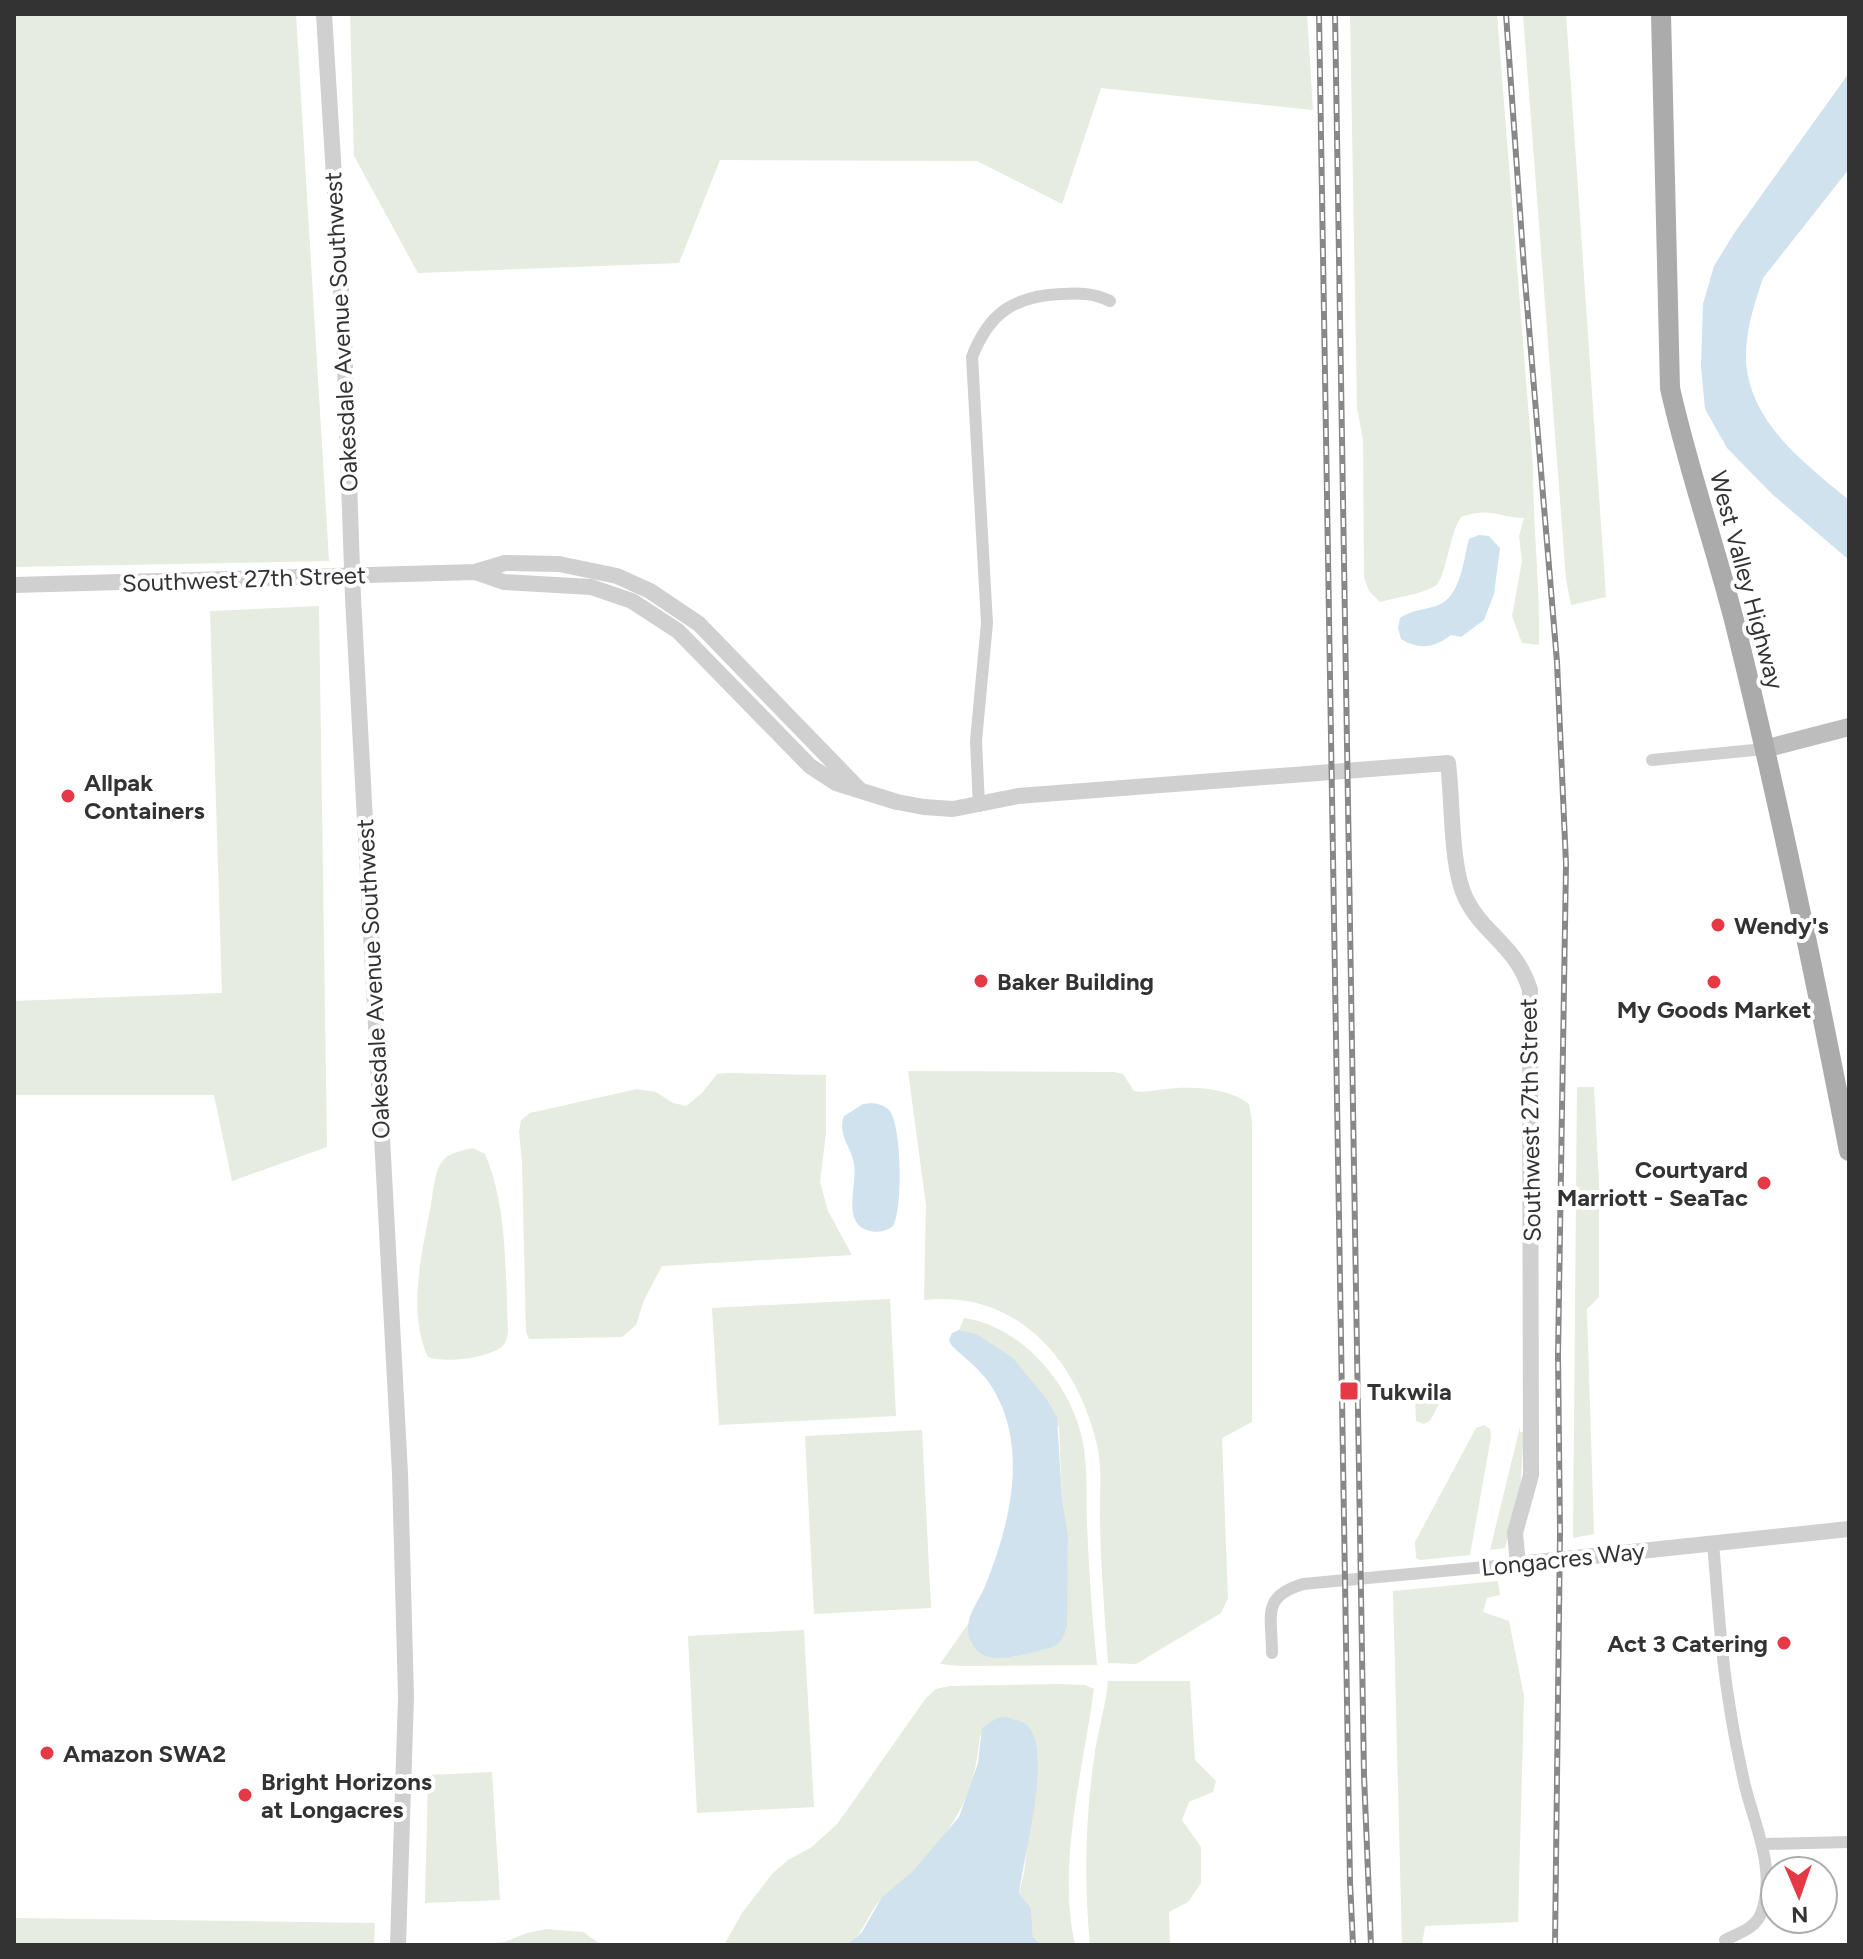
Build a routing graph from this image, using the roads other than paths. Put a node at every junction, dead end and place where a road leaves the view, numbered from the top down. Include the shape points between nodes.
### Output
1 (324, 14) edge
2 (1661, 14) edge
3 (1110, 301) dead end
4 (352, 577) junction
5 (14, 585) edge
6 (1849, 727) edge
7 (1764, 749) junction
8 (1652, 760) dead end
9 (979, 806) junction
10 (1849, 1151) edge
11 (1849, 1529) edge
12 (1713, 1544) junction
13 (1518, 1564) junction
14 (1272, 1653) dead end
15 (1849, 1842) edge
16 (1764, 1844) junction
17 (1725, 1940) dead end
18 (398, 1945) edge

1 - 4 street, Oakesdale Avenue Southwest
2 - 7 main road, West Valley Highway via 1670,388
3 - 9 street via 1083,292 1020,301 989,323 972,357 987,623 976,741
4 - 5 street, Southwest 27th Street
4 - 9 street, Southwest 27th Street via 475,572 505,563 559,564 608,573 650,591 699,624 859,789 924,807
4 - 18 street, Oakesdale Avenue Southwest via 400,1473 406,1697
6 - 7 main road
7 - 8 street
7 - 10 main road, West Valley Highway via 1809,942
9 - 13 street, Southwest 27th Street via 1018,796 1448,763 1458,880 1472,909 1521,966 1530,990 1531,1475 1515,1533
11 - 12 street, Longacres Way
12 - 13 street, Longacres Way
12 - 16 street via 1728,1700 1745,1787
13 - 14 street, Longacres Way via 1303,1584 1278,1593 1272,1605
15 - 16 street
16 - 17 street via 1760,1917

